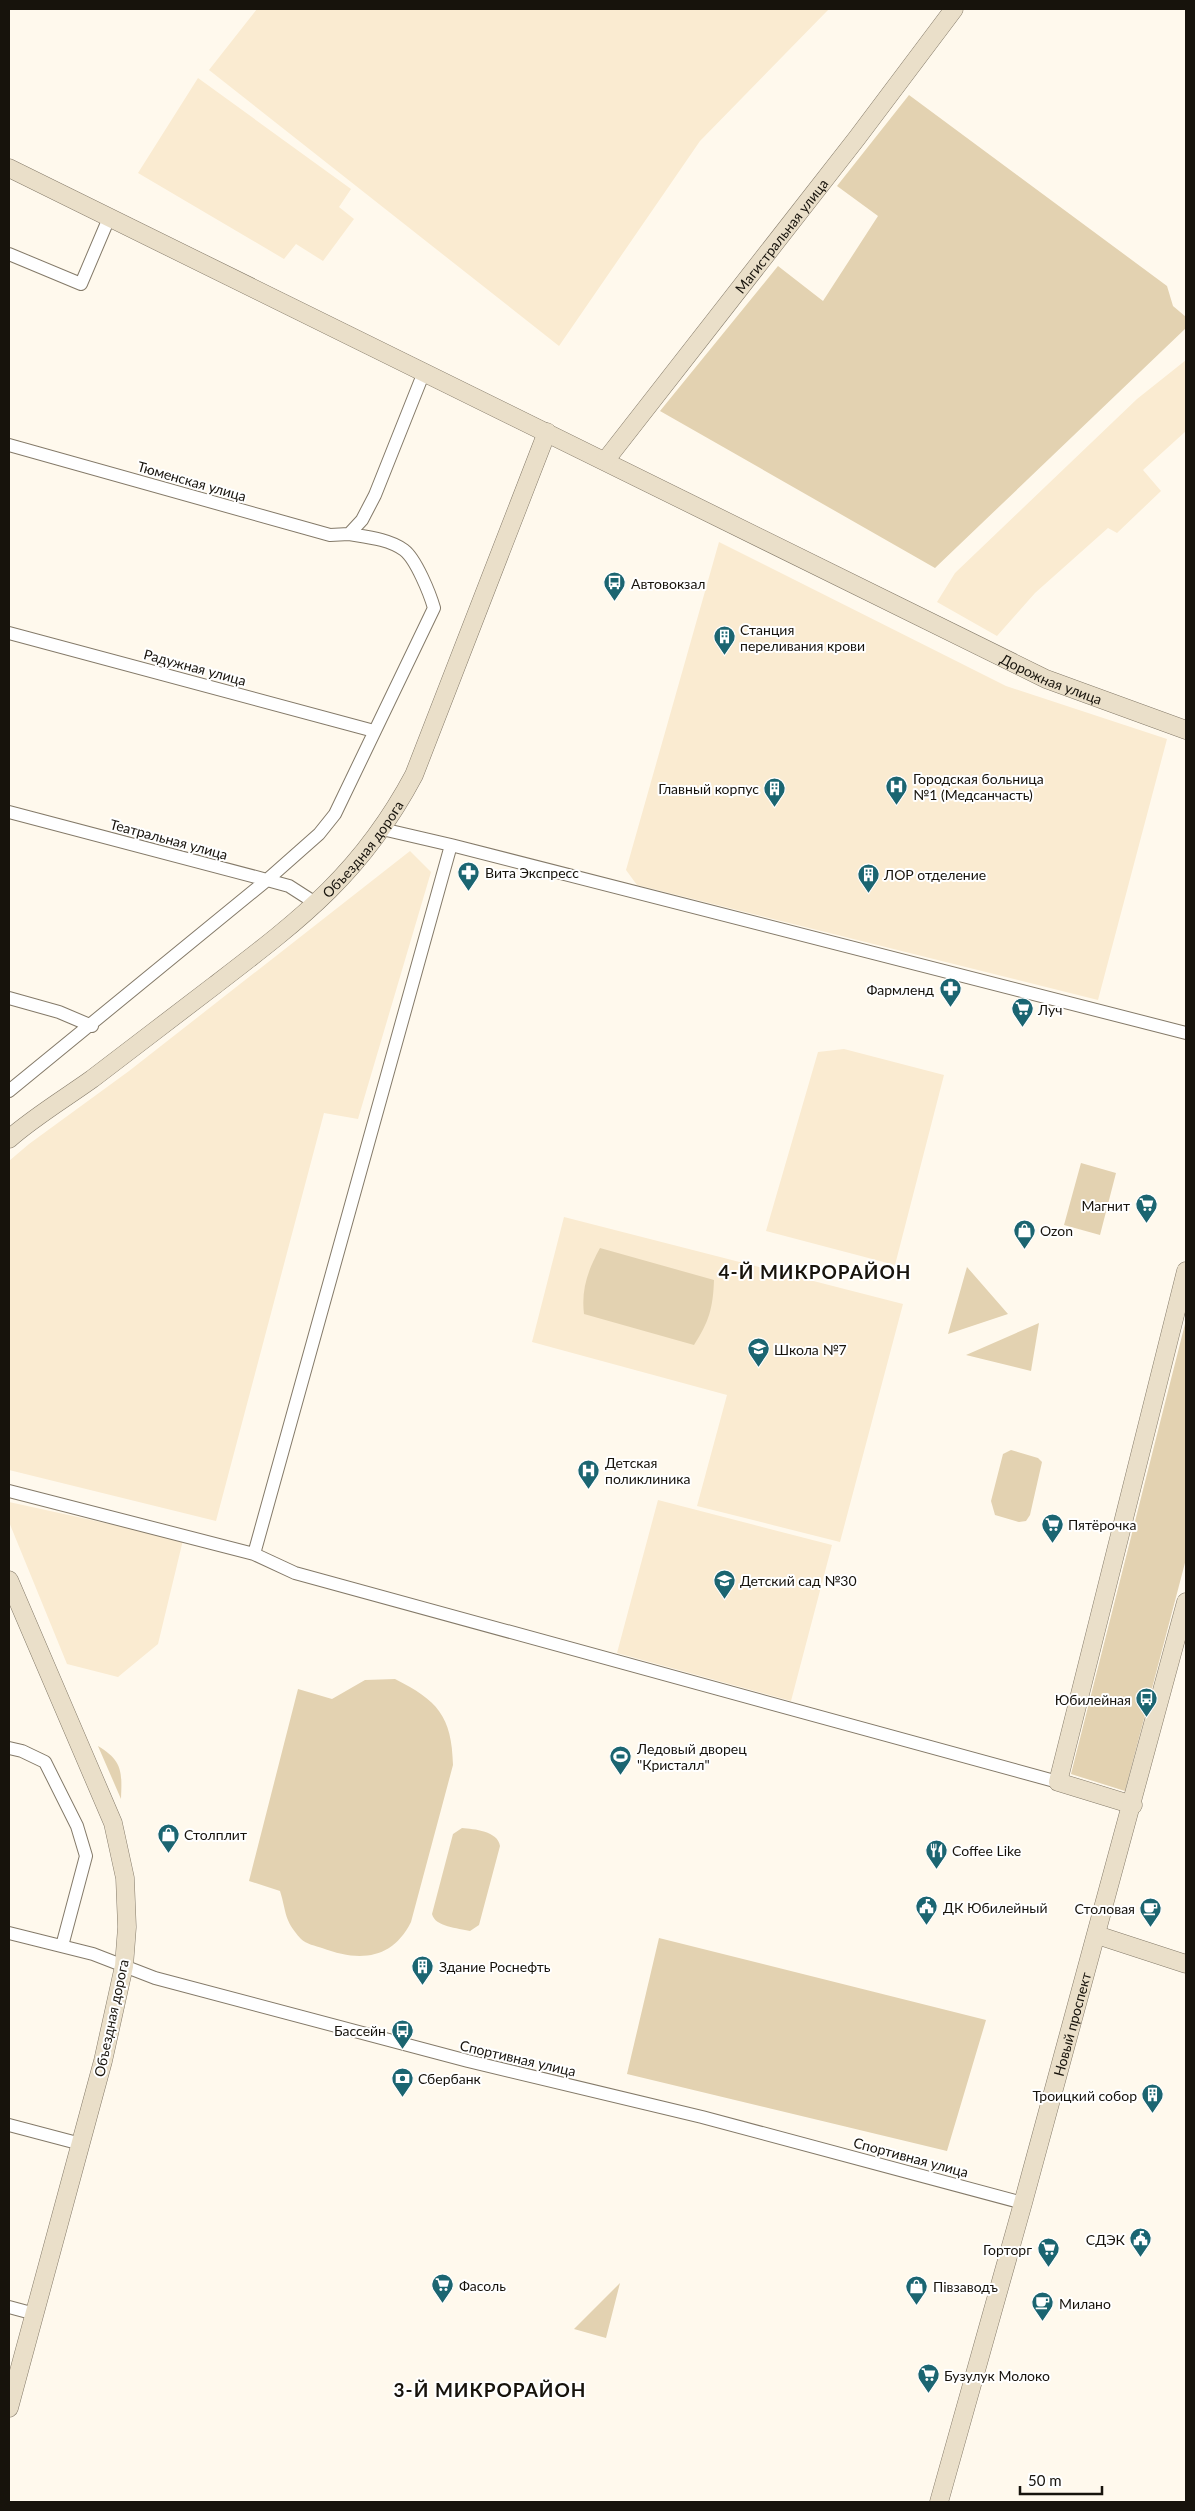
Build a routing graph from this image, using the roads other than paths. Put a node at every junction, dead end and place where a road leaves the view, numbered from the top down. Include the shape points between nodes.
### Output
1 (954, 9) edge
2 (9, 168) edge
3 (109, 218) junction
4 (9, 254) edge
5 (424, 372) junction
6 (547, 432) junction
7 (9, 445) edge
8 (605, 460) junction
9 (349, 534) junction
10 (9, 633) edge
11 (1186, 730) edge
12 (374, 731) junction
13 (9, 812) edge
14 (382, 829) junction
15 (451, 845) junction
16 (267, 880) junction
17 (317, 904) junction
18 (9, 998) edge
19 (92, 1026) junction
20 (1186, 1033) edge
21 (9, 1092) edge
22 (9, 1139) edge
23 (1186, 1271) edge
24 (9, 1491) edge
25 (254, 1554) junction
26 (9, 1580) edge
27 (1186, 1602) edge
28 (9, 1748) edge
29 (1058, 1782) junction
30 (1133, 1805) junction
31 (9, 1933) edge
32 (1097, 1935) junction
33 (62, 1946) junction
34 (1186, 1964) edge
35 (124, 1966) junction
36 (9, 2125) edge
37 (81, 2144) junction
38 (1024, 2203) junction
39 (9, 2307) edge
40 (35, 2314) junction
41 (9, 2408) edge
42 (939, 2502) edge

1 - 8 main road, Магистральная улица
2 - 3 main road, Дорожная улица
3 - 4 street via 81,284
3 - 5 main road, Дорожная улица
5 - 6 main road, Дорожная улица
5 - 9 street via 375,495 362,520
6 - 8 main road, Дорожная улица
6 - 14 main road, Объездная дорога via 430,737 411,782
7 - 9 street, Тюменская улица via 330,535
8 - 11 main road, Дорожная улица via 1046,679
9 - 12 street, Тюменская улица via 385,541 405,551 428,588 434,608
10 - 12 street, Радужная улица
12 - 16 street via 335,814 319,834
13 - 16 street, Театральная улица
14 - 15 street
14 - 17 main road, Объездная дорога via 363,855
15 - 20 street
15 - 25 street
16 - 17 street, Театральная улица via 289,886
16 - 19 street
17 - 22 main road, Объездная дорога via 132,1049
18 - 19 street via 59,1012
19 - 21 street
23 - 29 main road
24 - 25 street
25 - 29 street via 295,1573
26 - 35 main road, Объездная дорога via 113,1823 126,1878
27 - 30 main road, Новый проспект
28 - 33 street via 45,1762 77,1826 86,1856
29 - 30 main road
30 - 32 main road, Новый проспект
31 - 33 street, Спортивная улица
32 - 34 main road
32 - 38 main road, Новый проспект
33 - 35 street, Спортивная улица
35 - 37 main road, Объездная дорога
35 - 38 street, Спортивная улица via 155,1978 450,2057 702,2117
36 - 37 street
37 - 40 main road, Объездная дорога
38 - 42 main road, Новый проспект
39 - 40 street
40 - 41 main road, Объездная дорога

